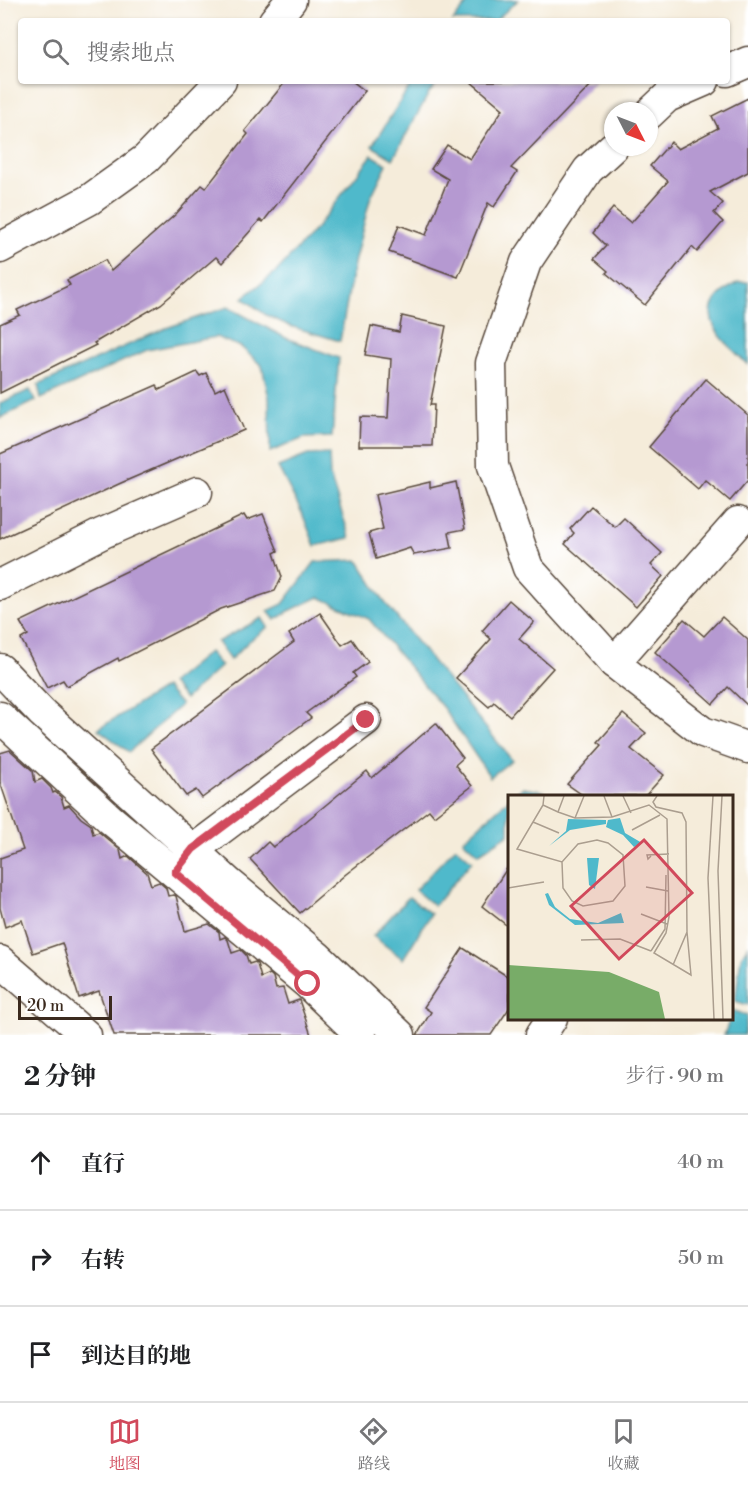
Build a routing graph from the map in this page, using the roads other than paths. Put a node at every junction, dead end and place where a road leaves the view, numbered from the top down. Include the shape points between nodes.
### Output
1 (291, 0) edge
2 (276, 18) edge
3 (748, 62) edge
4 (730, 70) edge
5 (218, 84) edge
6 (697, 84) edge
7 (658, 106) edge
8 (604, 155) edge
9 (0, 248) edge
10 (196, 492) dead end
11 (738, 522) dead end
12 (0, 585) edge
13 (614, 663) junction
14 (0, 669) edge
15 (0, 717) edge
16 (366, 720) dead end
17 (748, 748) edge
18 (184, 860) junction
19 (0, 961) edge
20 (551, 1020) edge
21 (86, 1035) edge
22 (361, 1035) edge
23 (400, 1035) edge
24 (541, 1035) edge

1 - 2 street
3 - 4 street
5 - 9 street via 146,159 89,200
6 - 7 street
8 - 13 street via 588,170 526,262 491,363 493,466 528,568
10 - 12 street
11 - 13 street
13 - 17 street via 703,732
14 - 18 street
15 - 18 street via 110,819
16 - 18 street
18 - 22 street
18 - 23 street via 318,957
19 - 21 street
20 - 24 street

